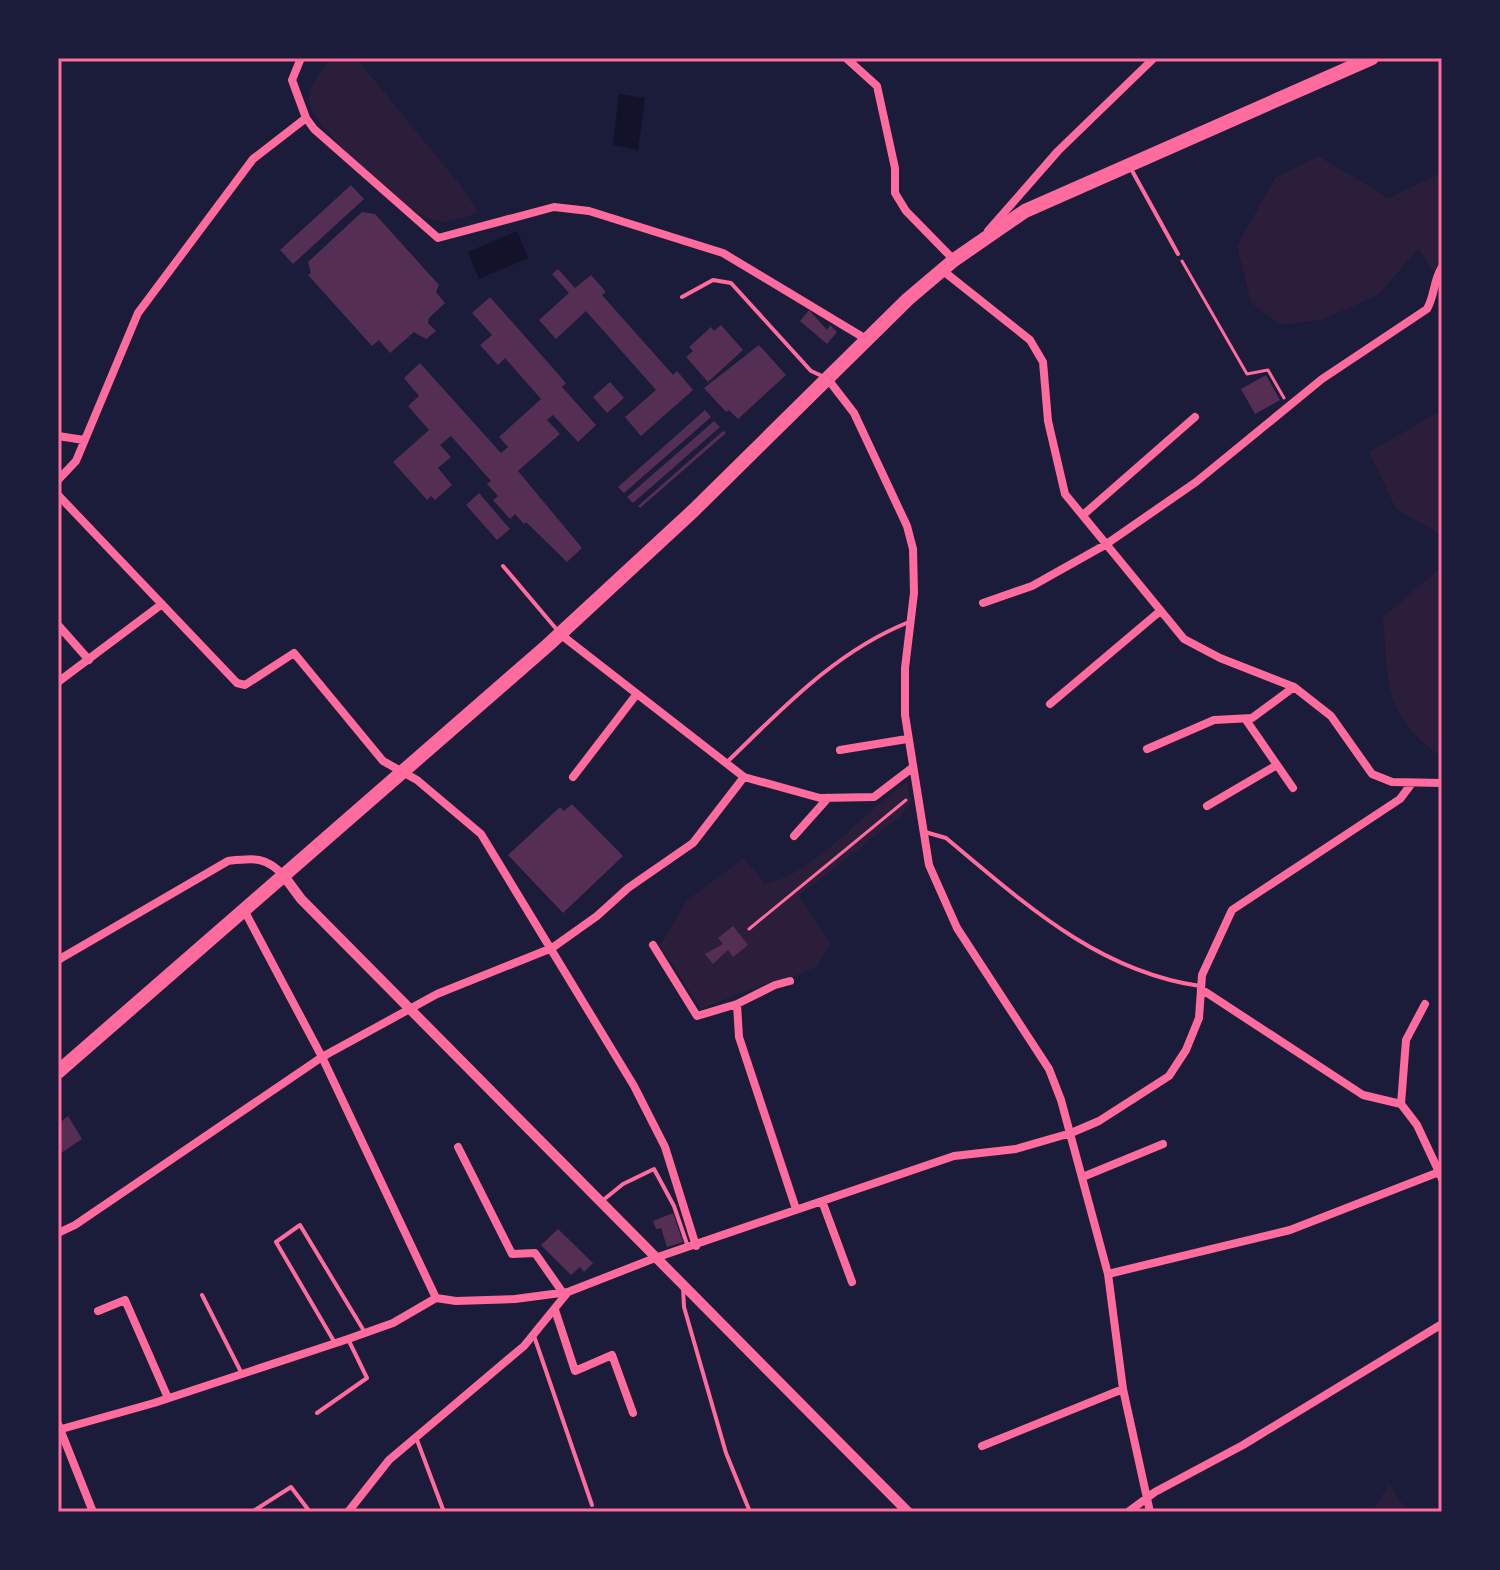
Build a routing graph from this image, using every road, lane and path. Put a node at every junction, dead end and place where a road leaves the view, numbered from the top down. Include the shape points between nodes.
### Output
1 (301, 58) edge
2 (846, 58) edge
3 (1154, 58) edge
4 (1372, 58) edge
5 (306, 118) junction
6 (1129, 165) junction
7 (979, 241) junction
8 (1178, 254) joint
9 (954, 260) junction
10 (1442, 267) edge
11 (942, 270) junction
12 (682, 297) dead end
13 (866, 339) junction
14 (827, 378) junction
15 (1288, 405) junction
16 (1195, 417) dead end
17 (58, 436) edge
18 (84, 440) junction
19 (58, 480) edge
20 (58, 495) edge
21 (1083, 515) junction
22 (1105, 545) junction
23 (503, 566) dead end
24 (983, 603) dead end
25 (162, 604) junction
26 (1159, 612) junction
27 (911, 621) junction
28 (58, 625) edge
29 (560, 634) junction
30 (89, 660) junction
31 (58, 682) edge
32 (1294, 687) junction
33 (636, 695) junction
34 (1050, 704) dead end
35 (1246, 720) junction
36 (907, 739) junction
37 (1147, 749) dead end
38 (840, 750) dead end
39 (726, 764) junction
40 (1277, 765) junction
41 (912, 768) junction
42 (403, 773) junction
43 (573, 777) dead end
44 (744, 777) junction
45 (1412, 783) junction
46 (1442, 783) edge
47 (1293, 788) dead end
48 (918, 790) junction
49 (828, 798) junction
50 (1207, 806) dead end
51 (925, 832) junction
52 (794, 836) dead end
53 (284, 876) junction
54 (244, 910) junction
55 (749, 929) dead end
56 (653, 945) dead end
57 (552, 948) junction
58 (58, 960) edge
59 (790, 981) dead end
60 (1201, 988) junction
61 (737, 1004) junction
62 (1425, 1004) dead end
63 (411, 1010) junction
64 (322, 1057) junction
65 (58, 1072) edge
66 (1401, 1104) junction
67 (1071, 1133) junction
68 (1163, 1144) dead end
69 (458, 1147) dead end
70 (1085, 1176) junction
71 (1440, 1176) edge
72 (822, 1201) junction
73 (601, 1202) junction
74 (796, 1209) junction
75 (58, 1233) edge
76 (692, 1247) junction
77 (655, 1258) junction
78 (1108, 1274) junction
79 (852, 1282) dead end
80 (683, 1286) junction
81 (566, 1293) junction
82 (202, 1295) dead end
83 (436, 1298) junction
84 (555, 1310) junction
85 (98, 1311) dead end
86 (1441, 1323) edge
87 (365, 1333) junction
88 (534, 1336) junction
89 (348, 1339) junction
90 (335, 1343) junction
91 (243, 1374) junction
92 (1123, 1389) junction
93 (168, 1398) junction
94 (317, 1413) dead end
95 (633, 1413) dead end
96 (59, 1428) edge
97 (415, 1436) junction
98 (982, 1446) dead end
99 (1148, 1499) junction
100 (592, 1505) dead end
101 (93, 1512) edge
102 (252, 1512) edge
103 (310, 1512) edge
104 (348, 1512) edge
105 (444, 1512) edge
106 (750, 1512) edge
107 (908, 1512) edge
108 (1128, 1512) edge
109 (1150, 1512) edge

1 - 5 street via 292,80
2 - 9 street via 877,86 895,168 895,193
3 - 7 street via 1058,151
4 - 6 highway
5 - 13 street via 438,238 554,207 589,211 723,253
5 - 18 street via 253,159 138,313
6 - 7 highway via 1025,211
6 - 8 lane
7 - 9 highway
8 - 15 path via 1247,374 1268,370
9 - 11 highway
10 - 15 street via 1427,309
11 - 13 highway
11 - 21 street via 1030,340 1043,362 1048,421 1065,494
12 - 14 lane via 713,280 731,283 811,371
13 - 14 highway
14 - 27 street via 854,413 907,526 913,564
14 - 29 highway
15 - 22 street via 1196,482
16 - 21 street
17 - 18 street
18 - 19 street via 76,461
20 - 25 street
21 - 22 street
22 - 24 street via 1032,586
22 - 26 street
23 - 29 lane
25 - 30 street
25 - 42 street via 237,683 245,685 294,653 383,761
26 - 32 street via 1184,639
26 - 34 street
27 - 36 street via 905,668
27 - 39 lane via 823,673
28 - 30 street
29 - 33 street
29 - 42 highway
30 - 31 street
32 - 35 street
32 - 45 street via 1331,716 1372,774
33 - 39 street
33 - 43 street
35 - 37 street via 1214,720
35 - 40 street
36 - 38 street
36 - 41 street
39 - 44 street
40 - 47 street
40 - 50 street
41 - 48 street
41 - 49 street via 874,797
42 - 53 highway
42 - 57 street via 481,834
44 - 49 street
44 - 57 street via 693,843
45 - 46 street
45 - 60 street via 1400,799 1232,910
48 - 51 street
48 - 55 path
49 - 52 street
51 - 60 lane via 946,838 1065,935 1152,975
51 - 67 street via 942,901 1049,1069
53 - 54 highway
53 - 58 street via 257,857 228,861
53 - 63 street
54 - 64 street
54 - 65 highway
56 - 61 street via 697,1016
57 - 63 street via 437,994
57 - 76 street via 665,1147
59 - 61 street
60 - 66 street via 1363,1095
60 - 67 street via 1199,1018 1169,1076
61 - 74 street via 739,1037
62 - 66 street via 1406,1040
63 - 64 street
63 - 73 street
64 - 75 street
64 - 83 street
66 - 71 street via 1417,1125
67 - 70 street
67 - 72 street via 1016,1149 954,1156
68 - 70 street
69 - 81 street via 512,1254 535,1253
70 - 78 street
71 - 78 street via 1290,1230
72 - 74 street
72 - 79 street
73 - 76 lane via 654,1169
73 - 77 street
74 - 76 street
76 - 77 street
77 - 80 street
77 - 81 street
78 - 92 street
80 - 106 lane via 684,1307 726,1453
80 - 107 street
81 - 83 street
81 - 84 street
82 - 91 lane
83 - 87 street
84 - 88 street
84 - 95 street via 575,1371 612,1355
85 - 93 street via 125,1300
86 - 99 street
87 - 89 street
87 - 90 lane via 300,1225 276,1242
88 - 97 street
88 - 100 lane
89 - 90 street
89 - 94 lane via 367,1378
90 - 91 street
91 - 93 street
92 - 98 street
92 - 99 street
93 - 96 street
96 - 101 street
97 - 104 street
97 - 105 lane
99 - 108 street
99 - 109 street
102 - 103 lane via 291,1487

